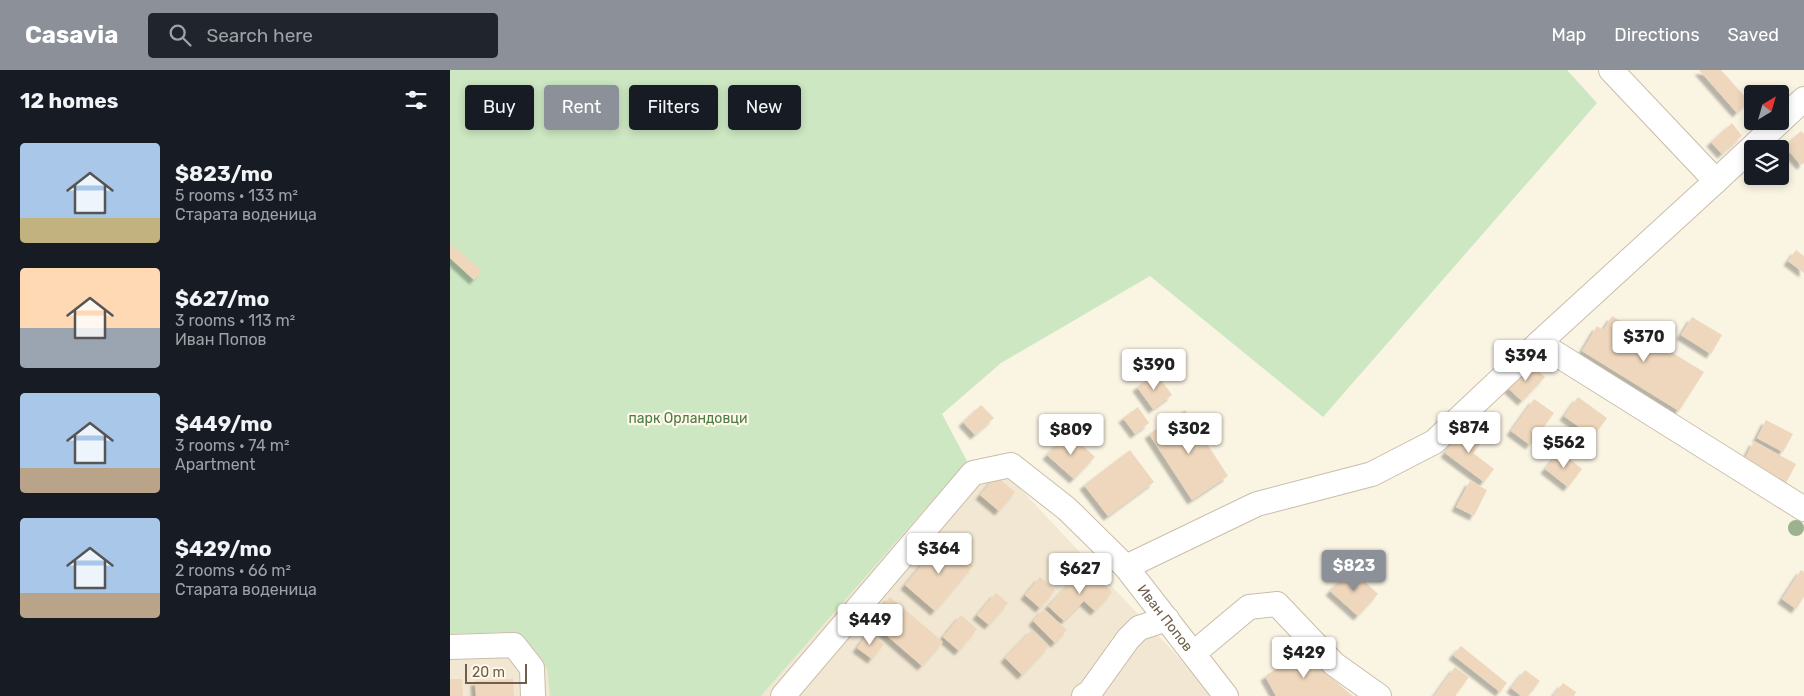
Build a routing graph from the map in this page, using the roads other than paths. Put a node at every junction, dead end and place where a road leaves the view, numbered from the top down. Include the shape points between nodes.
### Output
1 (1611, 70) edge
2 (1804, 99) edge
3 (1716, 181) junction
4 (1539, 343) junction
5 (1804, 509) edge
6 (1126, 567) junction
7 (1167, 619) junction
8 (450, 647) edge
9 (1194, 654) junction
10 (534, 696) edge
11 (783, 696) edge
12 (1084, 696) edge
13 (1226, 696) edge
14 (1379, 696) edge

1 - 3 street
2 - 3 street
3 - 4 street
4 - 5 street
4 - 6 street via 1434,442 1372,474 1257,504
6 - 7 street, Иван Попов
6 - 11 street, Иван Попов via 1067,509 1011,465 973,474
7 - 9 street, Иван Попов
7 - 12 street via 1139,628
8 - 10 street via 514,645 532,668
9 - 13 street, Иван Попов
9 - 14 street via 1249,607 1277,604 1334,664

